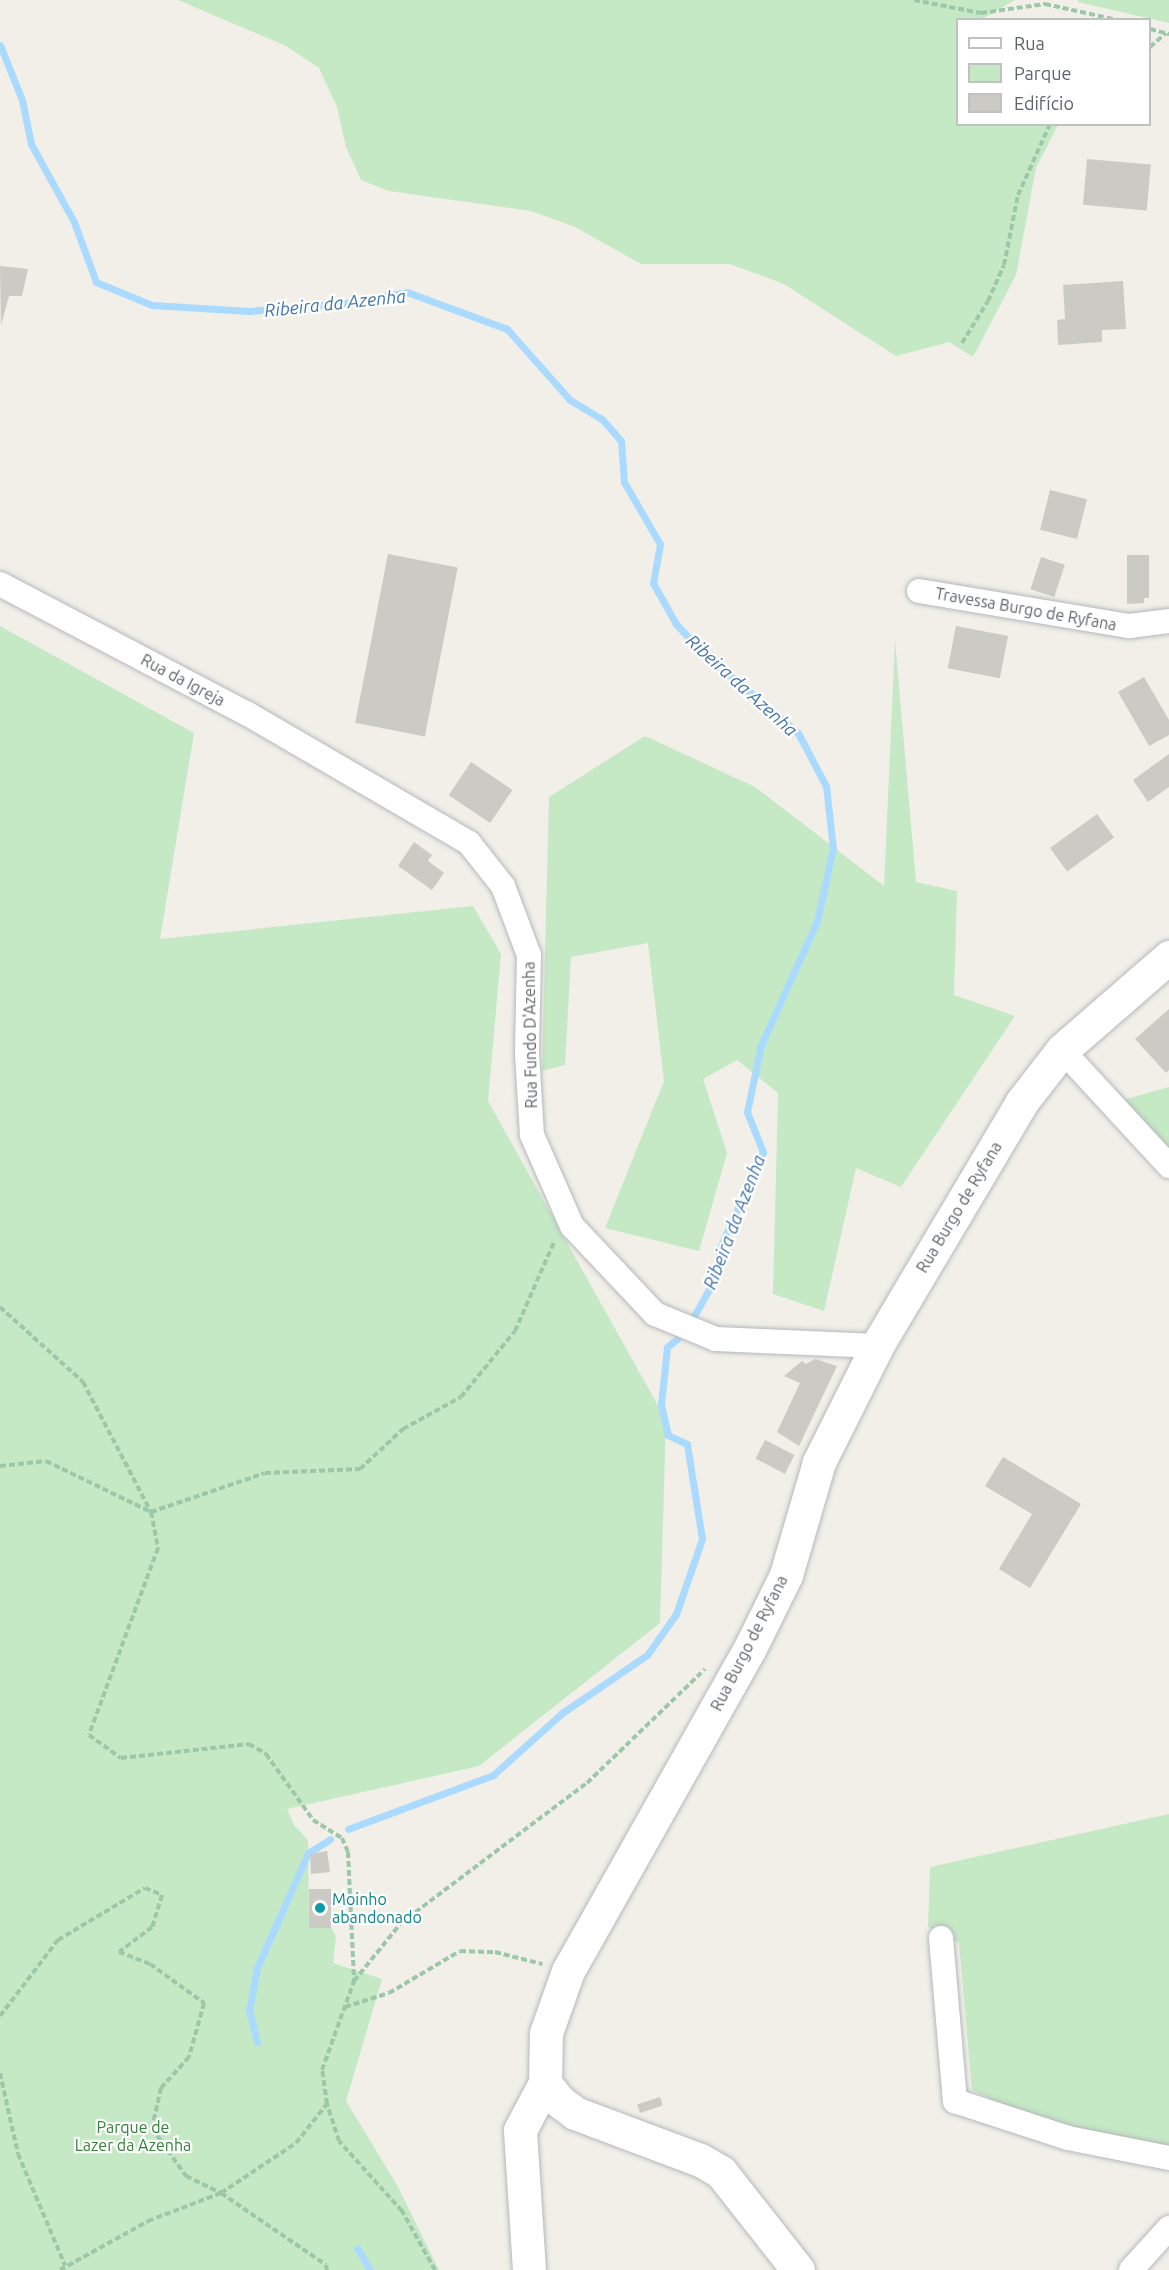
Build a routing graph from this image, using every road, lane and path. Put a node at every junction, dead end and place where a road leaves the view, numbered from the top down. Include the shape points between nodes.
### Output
1 (914, 0) edge
2 (1109, 18) edge
3 (1151, 30) edge
4 (1167, 34) edge
5 (1151, 46) edge
6 (1049, 126) edge
7 (962, 343) dead end
8 (0, 584) edge
9 (919, 591) dead end
10 (1169, 621) edge
11 (363, 779) joint
12 (1169, 957) edge
13 (1062, 1050) junction
14 (1169, 1166) edge
15 (573, 1228) junction
16 (0, 1307) edge
17 (877, 1346) junction
18 (0, 1466) edge
19 (151, 1512) junction
20 (711, 1663) dead end
21 (941, 1938) dead end
22 (568, 1971) junction
23 (354, 1981) junction
24 (345, 2008) junction
25 (0, 2016) edge
26 (0, 2073) edge
27 (545, 2083) junction
28 (327, 2104) junction
29 (1169, 2158) edge
30 (221, 2193) junction
31 (1169, 2228) edge
32 (65, 2265) junction
33 (60, 2270) edge
34 (327, 2270) edge
35 (435, 2270) edge
36 (529, 2270) edge
37 (798, 2270) edge
38 (1131, 2270) edge

1 - 2 path via 981,13 1045,4
3 - 4 path
4 - 5 path
6 - 7 path via 1018,195 1004,265
8 - 11 street, Rua da Igreja
9 - 10 street, Travessa Burgo de Ryfana via 1129,626
11 - 15 street, Rua Fundo D'Azenha via 469,843 503,886 529,955 526,1054 532,1135
12 - 13 main road, Rua Burgo de Ryfana
13 - 14 street
13 - 17 main road, Rua Burgo de Ryfana via 1021,1103
15 - 17 street, Rua Fundo D'Azenha via 655,1314 716,1339
15 - 19 path via 551,1243 515,1331 461,1398 403,1430 360,1469 265,1473
16 - 19 path via 83,1382
17 - 22 main road, Rua Burgo de Ryfana via 819,1462 786,1575 749,1650
18 - 19 path via 46,1461
19 - 23 path via 158,1548 89,1735 121,1758 249,1744 266,1754 313,1820 342,1838 348,1852
20 - 23 path via 587,1783 401,1923
21 - 29 street via 955,2101 1068,2138
22 - 24 path via 495,1952 460,1951 389,1993
22 - 27 main road, Rua Burgo de Ryfana via 546,2033
23 - 24 path
24 - 28 path via 322,2070
25 - 30 path via 58,1940 145,1888 162,1895 152,1927 119,1952 150,1964 204,2002 189,2057 161,2088 152,2128 186,2176
26 - 32 path via 18,2154
27 - 36 main road via 520,2130
27 - 37 main road via 575,2112 700,2160 721,2172
28 - 30 path via 296,2143
28 - 35 path via 339,2141 402,2211
30 - 32 path via 147,2221
30 - 34 path via 326,2265
31 - 38 street
32 - 33 path

